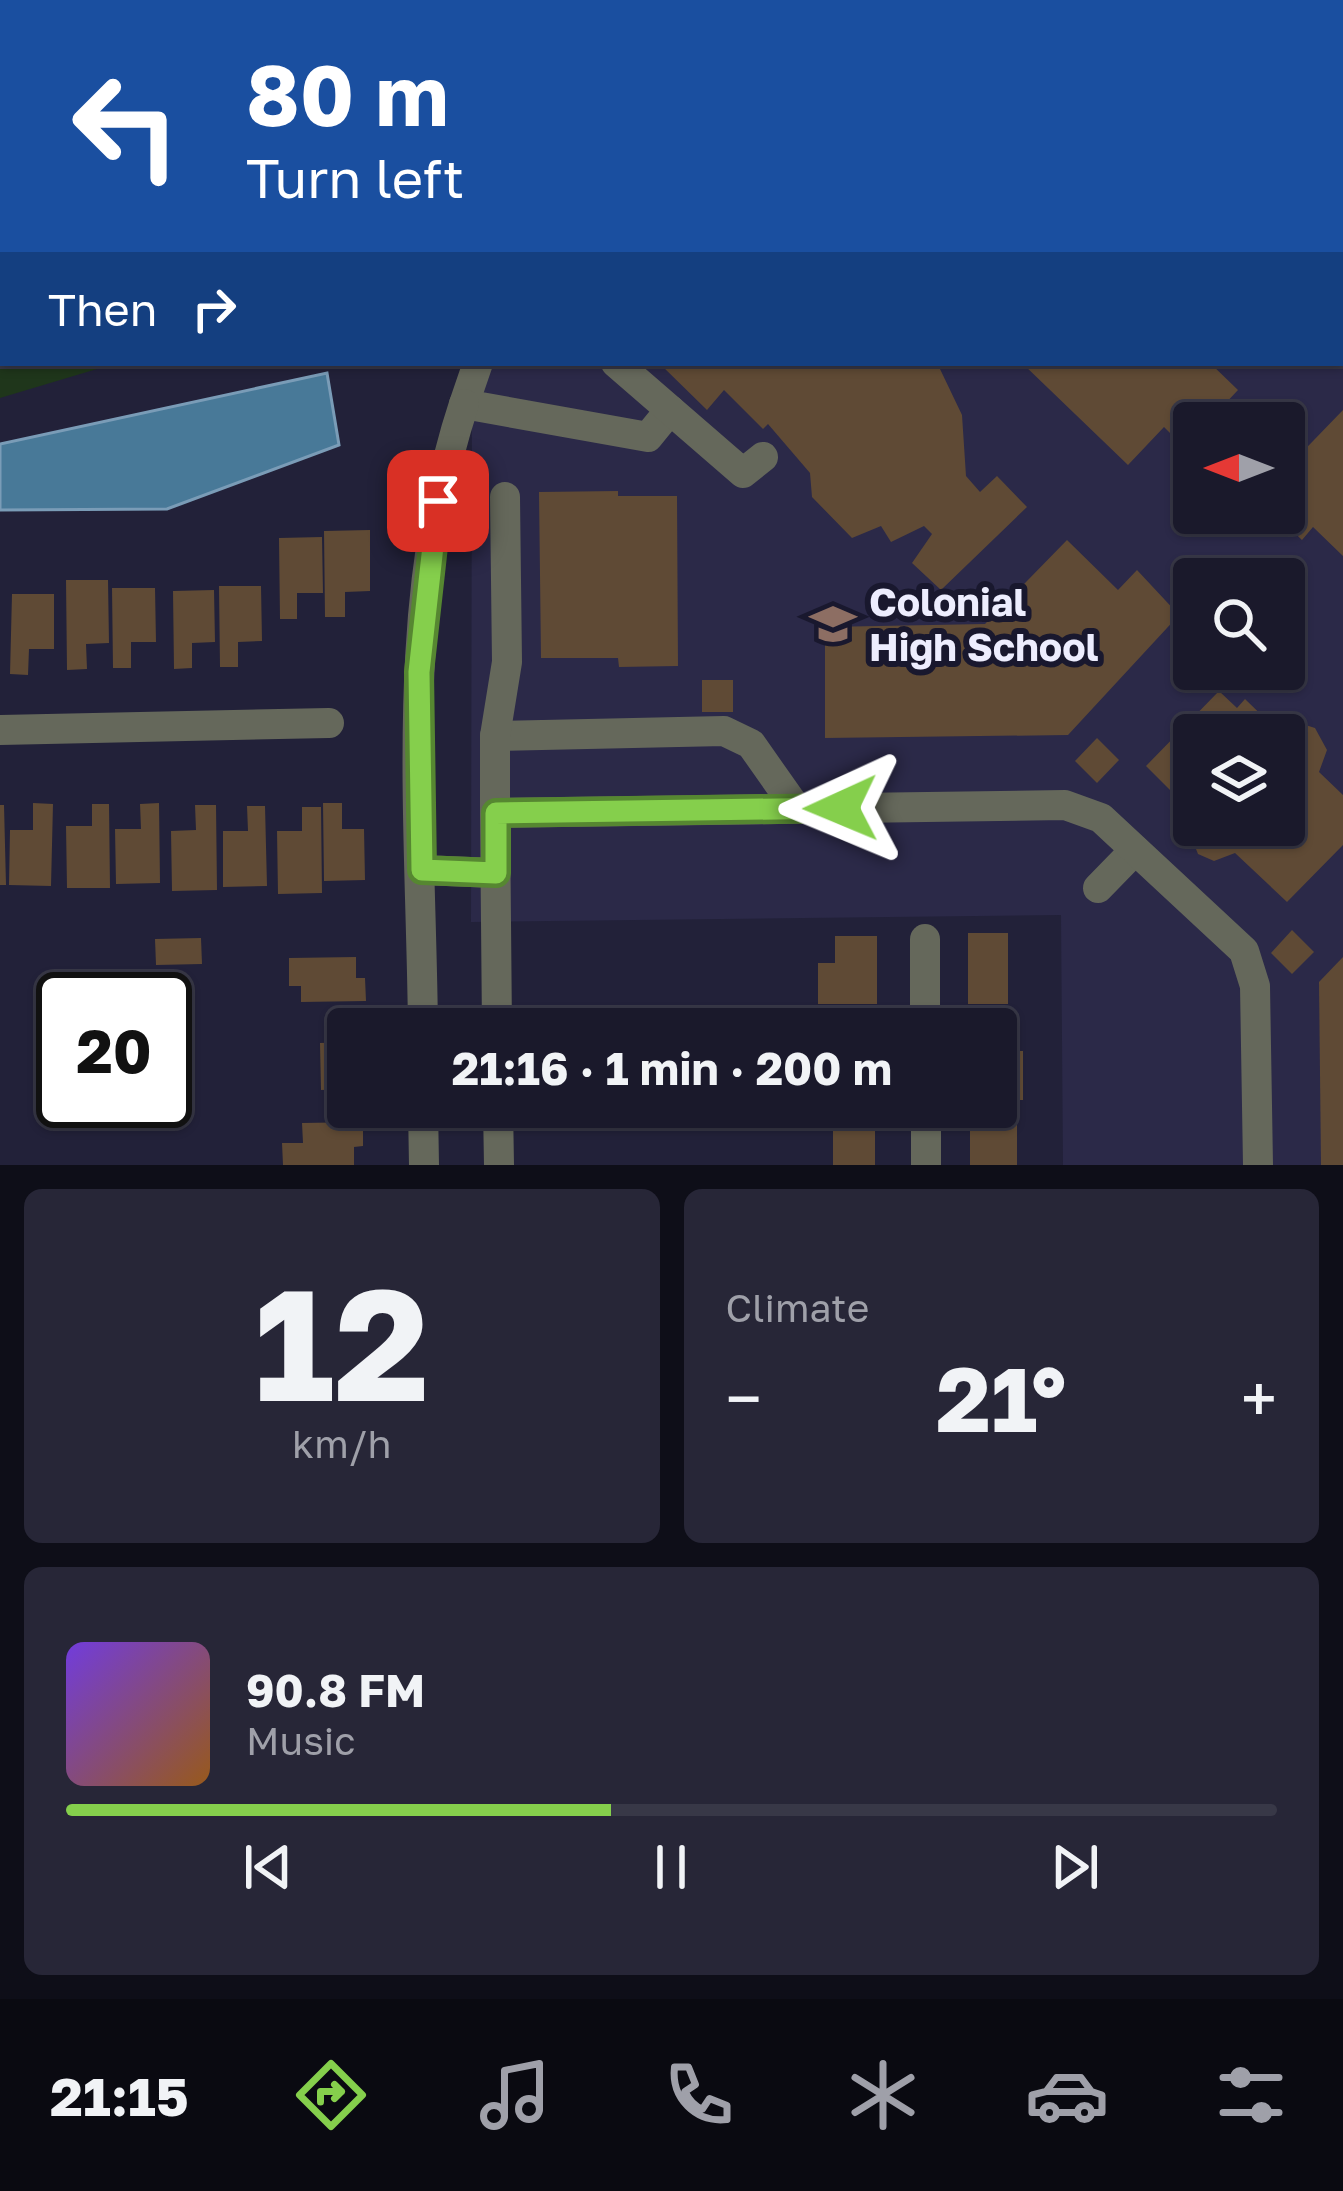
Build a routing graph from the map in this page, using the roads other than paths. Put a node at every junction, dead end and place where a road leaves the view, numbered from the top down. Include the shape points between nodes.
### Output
1 (477, 366) edge
2 (619, 366) edge
3 (464, 404) junction
4 (670, 410) junction
5 (763, 458) dead end
6 (506, 497) dead end
7 (329, 724) dead end
8 (0, 730) edge
9 (495, 736) junction
10 (796, 808) junction
11 (496, 813) junction
12 (1136, 850) junction
13 (422, 870) junction
14 (496, 873) junction
15 (1098, 888) dead end
16 (925, 939) dead end
17 (423, 1008) edge
18 (497, 1008) edge
19 (925, 1008) edge
20 (423, 1128) edge
21 (498, 1128) edge
22 (926, 1128) edge
23 (424, 1165) edge
24 (499, 1165) edge
25 (926, 1165) edge
26 (1258, 1165) edge

1 - 3 street
2 - 4 street
3 - 4 street via 647,437
3 - 13 street via 444,466 428,571 419,672
4 - 5 street via 743,473
6 - 9 street via 507,662
7 - 8 street
9 - 10 street via 724,731 751,744
9 - 11 street
10 - 11 street
10 - 12 street via 1065,805 1101,818
11 - 14 street
12 - 15 street
12 - 26 street via 1244,951 1255,986
13 - 14 street
13 - 17 street
14 - 18 street
16 - 19 street
20 - 23 street
21 - 24 street
22 - 25 street

